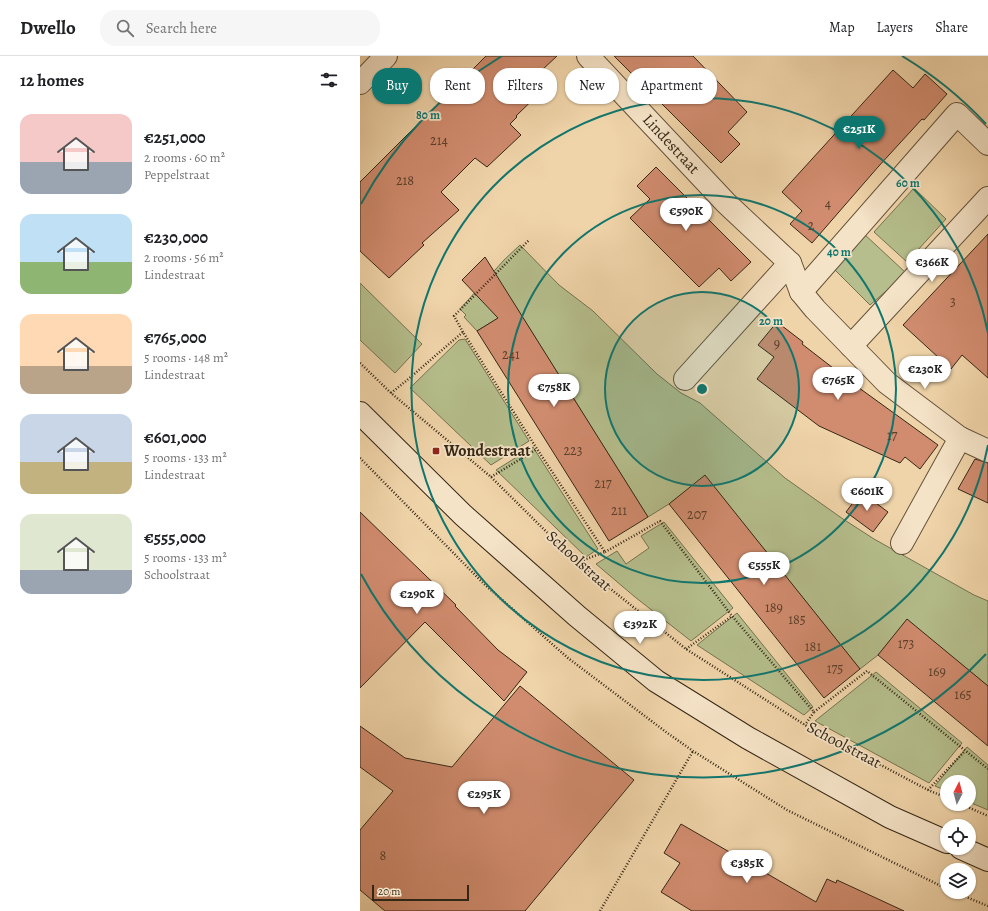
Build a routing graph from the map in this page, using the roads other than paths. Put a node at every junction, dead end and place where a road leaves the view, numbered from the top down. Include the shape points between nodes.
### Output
1 (386, 56) edge
2 (588, 56) edge
3 (360, 83) edge
4 (988, 144) edge
5 (988, 198) edge
6 (790, 263) junction
7 (801, 292) junction
8 (851, 346) junction
9 (685, 379) dead end
10 (360, 413) edge
11 (960, 438) junction
12 (988, 451) edge
13 (902, 543) dead end
14 (940, 839) edge
15 (976, 855) edge
16 (988, 860) edge

1 - 3 street
2 - 6 street, Lindestraat via 726,203
4 - 7 street via 957,114
5 - 8 street
6 - 7 street, Lindestraat
6 - 9 street
7 - 8 street, Lindestraat
8 - 11 street, Lindestraat via 887,383
10 - 14 street via 463,515 577,616 656,681 755,742 890,816
11 - 12 street, Lindestraat
11 - 13 street
15 - 16 street

